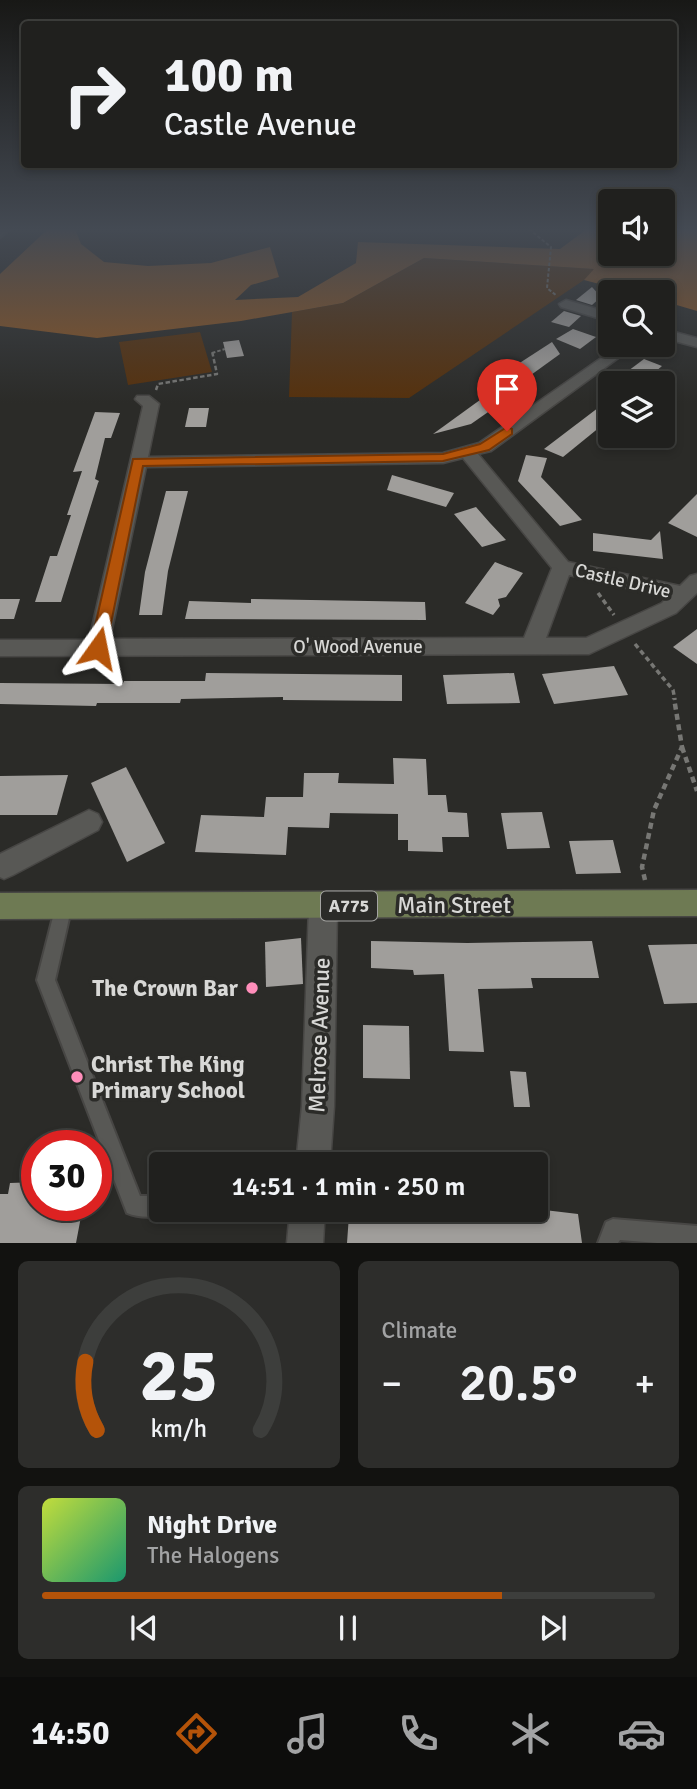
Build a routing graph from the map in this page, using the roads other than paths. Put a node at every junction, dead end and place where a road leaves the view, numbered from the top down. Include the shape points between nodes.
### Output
1 (566, 304) road end
2 (598, 314) edge
3 (675, 337) edge
4 (697, 343) edge
5 (612, 357) edge
6 (147, 401) road end
7 (467, 452) junction
8 (137, 462) junction
9 (572, 569) junction
10 (690, 588) edge
11 (532, 646) junction
12 (0, 648) edge
13 (98, 648) junction
14 (89, 822) dead end
15 (1, 869) edge
16 (697, 903) edge
17 (64, 905) junction
18 (0, 906) edge
19 (323, 906) junction
20 (314, 1152) edge
21 (149, 1206) edge
22 (307, 1222) edge
23 (697, 1236) edge
24 (305, 1243) edge
25 (607, 1243) edge

1 - 2 street
3 - 4 street
5 - 7 street via 485,447
6 - 8 street
7 - 8 street via 443,457
7 - 9 street, Castle Drive
8 - 13 street
9 - 10 street, Castle Drive
9 - 11 street, Castle Drive
10 - 11 street, O' Wood Avenue via 669,608 589,646
11 - 13 street, O' Wood Avenue
12 - 13 street, O' Wood Avenue
14 - 15 street
16 - 19 main road, Main Street / A775
17 - 18 main road, Main Street / A775
17 - 19 main road, Main Street / A775
17 - 21 lane via 46,980 134,1206
19 - 20 street, Melrose Avenue
22 - 24 street
23 - 25 lane via 613,1229

